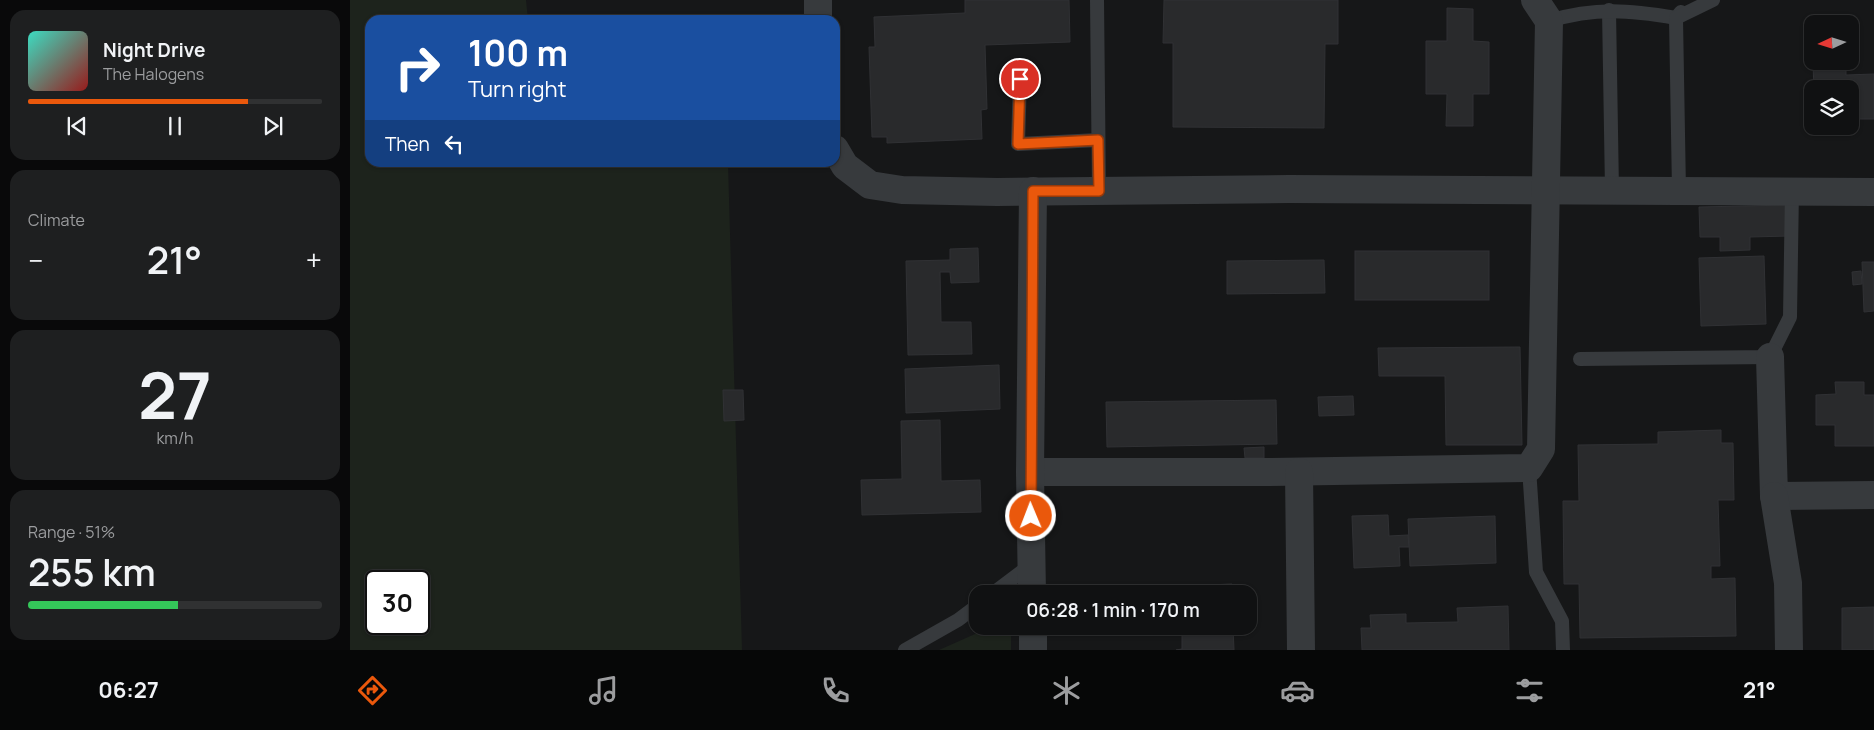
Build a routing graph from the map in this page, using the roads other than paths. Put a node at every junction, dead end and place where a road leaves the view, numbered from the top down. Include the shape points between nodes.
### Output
1 (818, 0) edge
2 (1097, 0) edge
3 (1691, 0) edge
4 (1713, 0) edge
5 (1542, 10) edge
6 (1609, 10) junction
7 (818, 15) edge
8 (1676, 18) junction
9 (1020, 79) dead end
10 (1098, 140) junction
11 (840, 158) edge
12 (1792, 190) junction
13 (1033, 191) junction
14 (1099, 191) junction
15 (1547, 191) junction
16 (1612, 191) junction
17 (1679, 191) junction
18 (1874, 192) edge
19 (1770, 357) junction
20 (1580, 359) dead end
21 (1529, 468) junction
22 (1030, 472) junction
23 (1299, 472) junction
24 (1874, 495) edge
25 (1774, 496) junction
26 (1032, 564) junction
27 (1004, 585) edge
28 (1032, 585) edge
29 (969, 612) edge
30 (1033, 635) edge
31 (905, 650) edge
32 (1033, 650) edge
33 (1301, 650) edge
34 (1563, 650) edge
35 (1789, 650) edge

1 - 7 street
2 - 10 lane
3 - 8 lane
4 - 8 lane
5 - 6 lane via 1573,13
5 - 15 street
6 - 8 lane
6 - 16 lane
8 - 17 lane
9 - 10 lane via 1018,144
10 - 14 lane
11 - 13 street via 845,166 870,185 902,190
12 - 17 street
12 - 18 street
12 - 19 lane via 1790,317
13 - 14 street
13 - 22 street
14 - 15 street
15 - 16 street
15 - 21 street via 1541,449
16 - 17 street
19 - 20 lane
19 - 25 street
21 - 23 street
21 - 34 lane via 1536,572 1562,621
22 - 23 street
22 - 26 street
23 - 33 street
24 - 25 street
25 - 35 street via 1788,583
26 - 27 lane
26 - 28 street
29 - 31 lane
30 - 32 street

